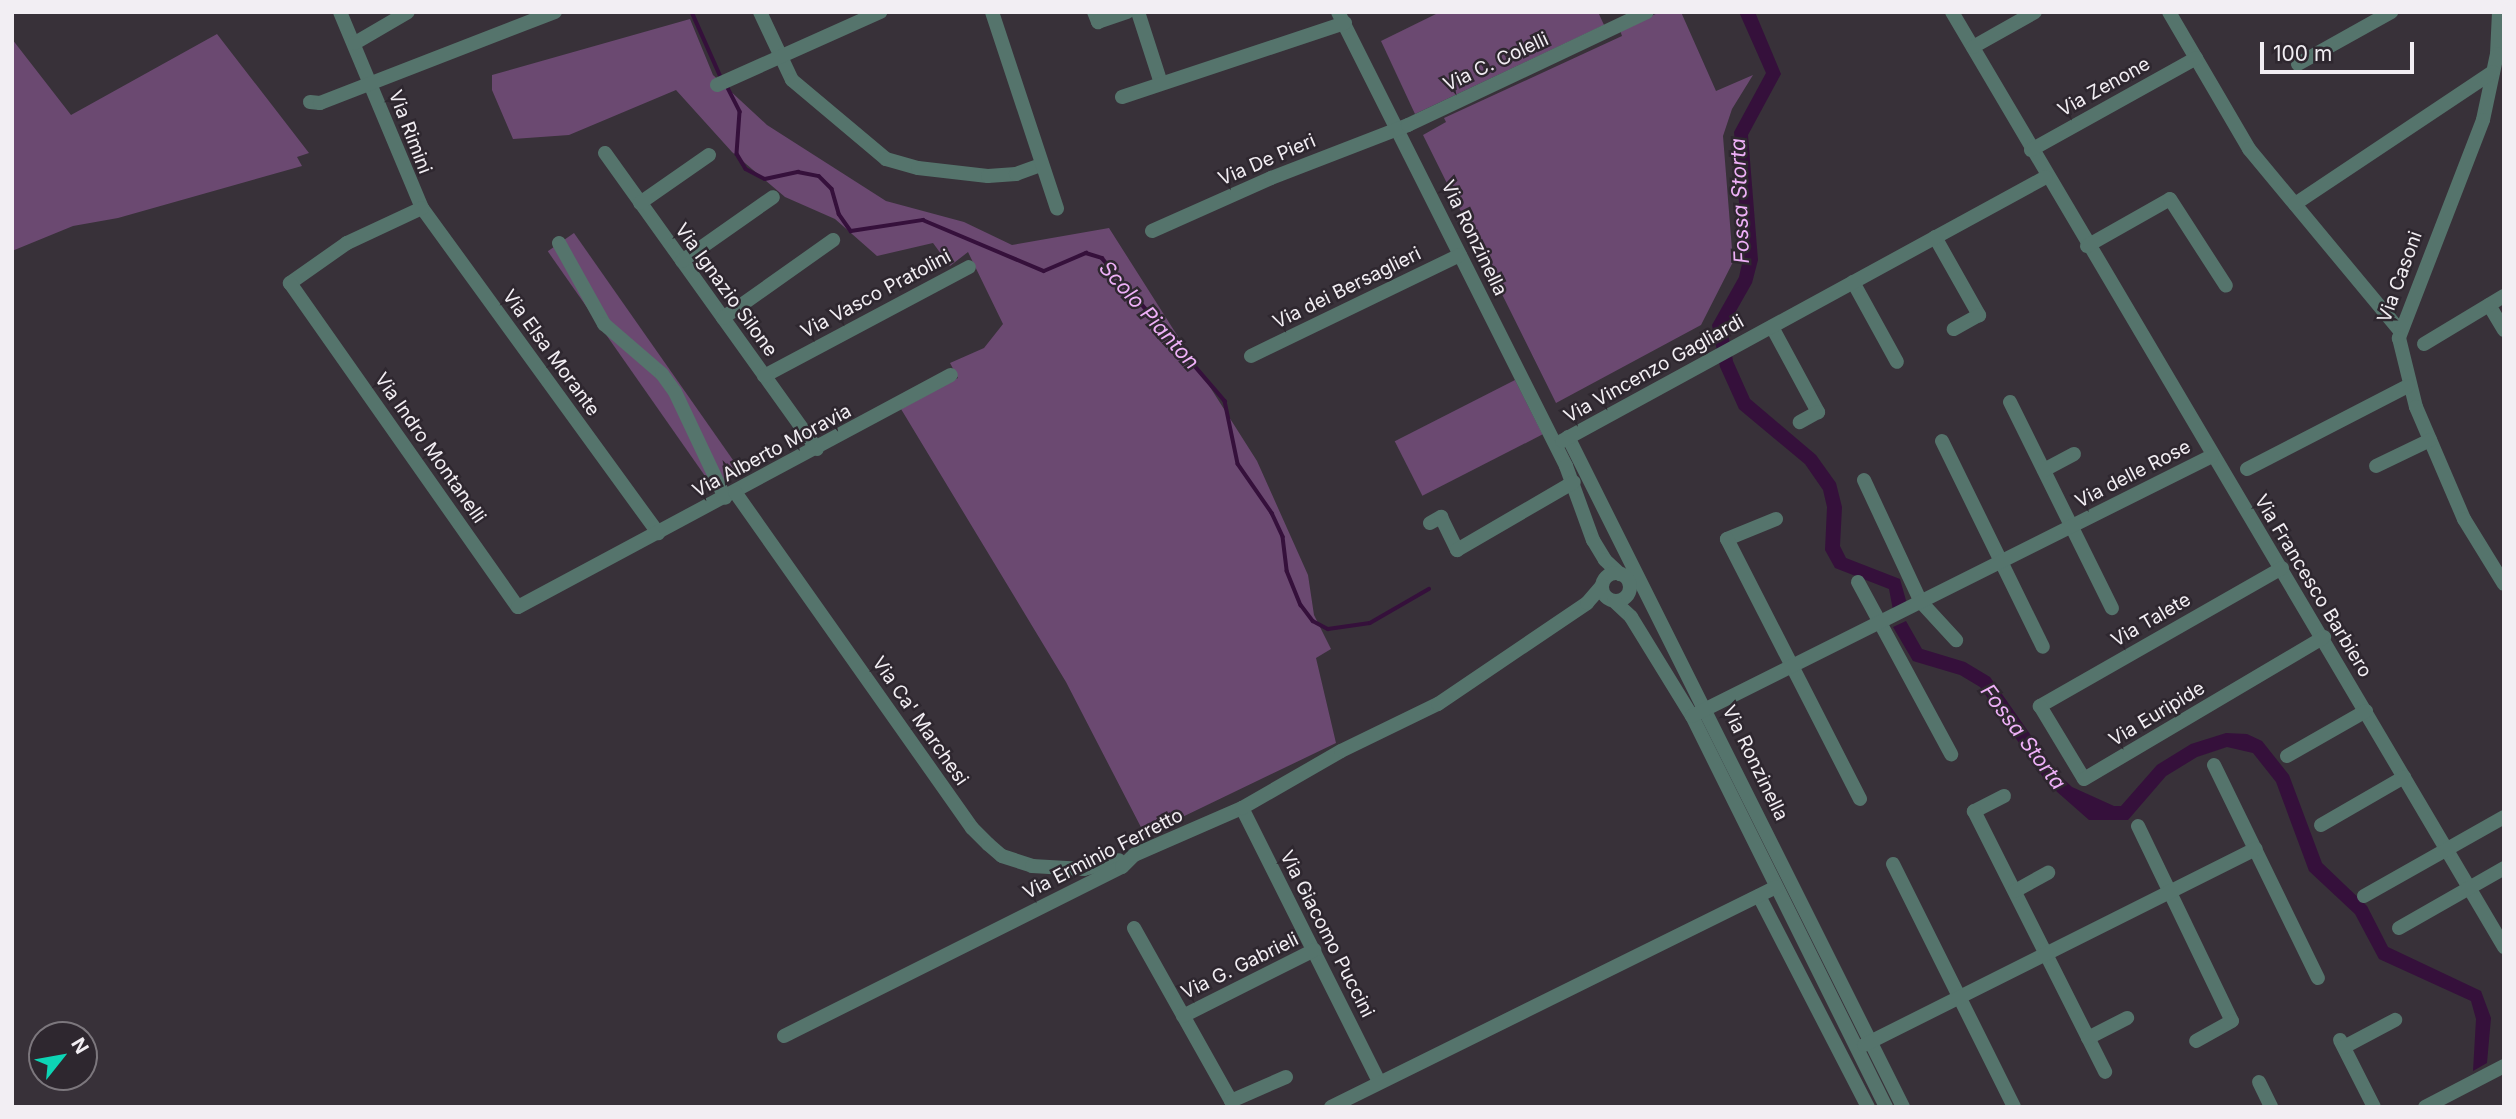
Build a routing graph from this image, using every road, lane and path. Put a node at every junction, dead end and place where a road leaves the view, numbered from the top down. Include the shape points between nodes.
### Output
1 (340, 12) edge
2 (408, 12) edge
3 (555, 12) edge
4 (760, 12) edge
5 (880, 12) edge
6 (992, 12) edge
7 (1094, 12) edge
8 (1127, 12) edge
9 (1138, 12) edge
10 (1647, 12) edge
11 (1952, 12) edge
12 (2035, 12) edge
13 (2169, 12) edge
14 (2391, 12) edge
15 (2499, 12) edge
16 (522, 18) edge
17 (1341, 18) edge
18 (355, 43) junction
19 (1973, 47) junction
20 (779, 57) junction
21 (2196, 58) junction
22 (2298, 64) dead end
23 (2494, 72) junction
24 (370, 83) junction
25 (1161, 83) junction
26 (717, 85) dead end
27 (1122, 97) dead end
28 (310, 102) dead end
29 (1399, 128) junction
30 (2031, 150) junction
31 (605, 153) dead end
32 (709, 155) dead end
33 (1041, 164) junction
34 (2046, 177) junction
35 (773, 197) dead end
36 (418, 202) junction
37 (640, 203) junction
38 (2295, 204) junction
39 (1057, 209) dead end
40 (1152, 232) dead end
41 (1935, 237) junction
42 (833, 240) dead end
43 (559, 243) dead end
44 (2087, 246) junction
45 (1460, 256) junction
46 (682, 261) junction
47 (969, 267) dead end
48 (1853, 282) junction
49 (2226, 286) dead end
50 (2504, 296) edge
51 (2489, 305) junction
52 (723, 318) junction
53 (1772, 327) junction
54 (1954, 329) dead end
55 (2504, 330) edge
56 (2400, 331) junction
57 (2424, 344) dead end
58 (1251, 356) dead end
59 (1897, 362) dead end
60 (764, 376) junction
61 (951, 376) dead end
62 (2407, 386) junction
63 (2010, 402) dead end
64 (1800, 422) dead end
65 (2430, 440) junction
66 (1562, 441) junction
67 (1942, 441) dead end
68 (817, 449) junction
69 (2074, 454) dead end
70 (2212, 456) junction
71 (2376, 466) dead end
72 (2248, 469) dead end
73 (2044, 470) junction
74 (1864, 480) dead end
75 (1574, 482) junction
76 (730, 495) junction
77 (1776, 519) dead end
78 (1430, 523) dead end
79 (2072, 526) junction
80 (658, 533) junction
81 (1597, 547) junction
82 (610, 559) joint
83 (1999, 563) junction
84 (2282, 568) junction
85 (1620, 573) junction
86 (1604, 582) junction
87 (1858, 582) dead end
88 (2504, 584) edge
89 (1630, 589) junction
90 (1612, 600) junction
91 (1921, 602) junction
92 (2112, 608) dead end
93 (1578, 610) junction
94 (1879, 623) junction
95 (1636, 625) junction
96 (2324, 638) junction
97 (1956, 640) dead end
98 (2043, 646) dead end
99 (1789, 668) junction
100 (2040, 706) joint
101 (1707, 709) junction
102 (2366, 711) junction
103 (1692, 716) junction
104 (1951, 754) dead end
105 (2287, 756) dead end
106 (2214, 765) dead end
107 (2404, 777) junction
108 (2004, 796) dead end
109 (1860, 799) dead end
110 (1242, 808) junction
111 (2504, 817) edge
112 (2321, 825) dead end
113 (2138, 826) dead end
114 (2256, 849) junction
115 (2447, 851) junction
116 (1134, 855) junction
117 (1893, 864) dead end
118 (2504, 868) edge
119 (2048, 873) dead end
120 (1776, 887) junction
121 (2469, 887) junction
122 (2015, 891) junction
123 (2170, 892) junction
124 (1759, 896) junction
125 (2364, 896) dead end
126 (1133, 928) dead end
127 (2399, 928) dead end
128 (2504, 947) edge
129 (1314, 950) junction
130 (2046, 957) junction
131 (2318, 978) dead end
132 (1960, 1000) junction
133 (1183, 1016) junction
134 (2127, 1018) dead end
135 (2395, 1020) dead end
136 (784, 1036) dead end
137 (2088, 1038) junction
138 (2196, 1041) dead end
139 (1871, 1042) junction
140 (1857, 1049) junction
141 (2504, 1066) edge
142 (2105, 1072) dead end
143 (1286, 1077) dead end
144 (1377, 1078) dead end
145 (2259, 1082) dead end
146 (2440, 1103) edge
147 (1331, 1107) edge
148 (1868, 1107) edge
149 (1886, 1107) edge
150 (1903, 1107) edge
151 (2014, 1107) edge
152 (2272, 1107) edge
153 (2374, 1107) edge
154 (2425, 1107) edge

1 - 18 street, Via Rimini
2 - 18 street
3 - 16 street
4 - 20 street
5 - 20 street
6 - 33 street
7 - 8 street via 1098,22
9 - 25 street
10 - 29 street, Via C. Colelli
11 - 19 street, Via Francesco Barbiero
12 - 19 street
13 - 21 street
14 - 22 street
15 - 23 street, Via Casoni
16 - 24 street
17 - 25 street
17 - 29 street, Via Ronzinella
18 - 24 street, Via Rimini
19 - 30 street, Via Francesco Barbiero
20 - 26 street
20 - 33 street via 792,80 886,159 918,168 988,176 1016,174
21 - 30 street, Via Zenone
21 - 38 street via 2249,149
23 - 38 street
23 - 56 street, Via Casoni via 2483,120
24 - 28 street, Via Rimini via 320,103
24 - 36 street, Via Rimini
25 - 27 street
29 - 40 street, Via De Pieri via 1271,178
29 - 45 street, Via Ronzinella
30 - 34 street, Via Francesco Barbiero
31 - 37 street, Via Ignazio Silone
32 - 37 street
33 - 39 street
34 - 41 street, Via Vincenzo Gagliardi
34 - 44 street, Via Francesco Barbiero
35 - 46 street
36 - 80 street, Via Elsa Morante
36 - 82 street, Via Indro Montanelli via 290,283 518,607
37 - 46 street, Via Ignazio Silone
38 - 56 street
41 - 48 street, Via Vincenzo Gagliardi
41 - 54 street via 1979,315
42 - 52 street
43 - 76 street, Via Ca' Marchesi via 604,324 662,374 675,392
44 - 49 street via 2170,200
44 - 70 street, Via Francesco Barbiero
45 - 58 street, Via dei Bersaglieri
45 - 66 street, Via Ronzinella
46 - 52 street, Via Ignazio Silone
47 - 60 street, Via Vasco Pratolini
48 - 53 street, Via Vincenzo Gagliardi
48 - 59 street
50 - 51 street
51 - 55 street
51 - 57 street
52 - 60 street, Via Ignazio Silone
53 - 64 street, Via Vincenzo Gagliardi via 1818,412
53 - 66 street, Via Vincenzo Gagliardi
56 - 62 street, Via Casoni
60 - 68 street, Via Ignazio Silone
61 - 68 street, Via Alberto Moravia
62 - 65 street, Via Casoni
62 - 72 street
63 - 73 street, Via delle Rose
65 - 71 street
65 - 88 street, Via Casoni via 2464,519
66 - 75 street, Via Ronzinella
66 - 101 street, Via Ronzinella
67 - 83 street
68 - 76 street, Via Alberto Moravia
69 - 73 street
70 - 79 street, Via delle Rose
70 - 84 street, Via Francesco Barbiero
73 - 79 street, Via delle Rose
74 - 91 street
75 - 78 street via 1457,550 1441,517
75 - 81 street, Via Ronzinella
76 - 80 street, Via Alberto Moravia
76 - 116 street, Via Ca' Marchesi via 988,844 1002,856 1032,866 1084,869
77 - 99 street via 1727,539
79 - 83 street, Via delle Rose
79 - 92 street, Via delle Rose
80 - 82 street, Via Alberto Moravia
81 - 85 street, Via Ronzinella
81 - 86 street, Via Ronzinella
83 - 91 street, Via delle Rose
83 - 98 street
84 - 96 street, Via Francesco Barbiero
84 - 100 street, Via Talete
85 - 86 street
85 - 89 street, Via Ronzinella
86 - 90 street, Via Ronzinella
86 - 93 street, Via Erminio Ferretto
87 - 94 street
89 - 90 street via 1624,598
89 - 95 street, Via Ronzinella
90 - 93 street, Via Erminio Ferretto via 1599,599
90 - 95 street, Via Ronzinella
91 - 94 street, Via delle Rose
91 - 97 street
93 - 110 street, Via Erminio Ferretto via 1438,704 1341,751
94 - 99 street, Via delle Rose
94 - 104 street
95 - 103 street, Via Ronzinella
96 - 100 street, Via Euripide via 2084,779
96 - 102 street, Via Francesco Barbiero
99 - 101 street, Via delle Rose
99 - 109 street
101 - 103 street, Via delle Rose
101 - 139 street, Via Ronzinella
102 - 105 street
102 - 107 street, Via Francesco Barbiero
103 - 120 street, Via Ronzinella
106 - 114 street
107 - 112 street
107 - 115 street, Via Francesco Barbiero
108 - 122 street via 1975,811
110 - 116 street, Via Erminio Ferretto
110 - 129 street, Via Giacomo Puccini
111 - 115 street
113 - 123 street
114 - 123 street
114 - 131 street
115 - 121 street, Via Francesco Barbiero
115 - 125 street
116 - 136 street, Via Erminio Ferretto via 1122,867
117 - 132 street
118 - 121 street
119 - 122 street
120 - 124 street
120 - 140 street, Via Ronzinella
121 - 127 street
121 - 128 street, Via Francesco Barbiero
122 - 130 street
123 - 130 street
123 - 138 street via 2232,1021
124 - 147 street
124 - 148 street
126 - 133 street, Via G. Gabrieli
129 - 133 street, Via G. Gabrieli
129 - 144 street, Via Giacomo Puccini
130 - 132 street
130 - 137 street
132 - 139 street
132 - 151 street
133 - 143 street, Via G. Gabrieli via 1231,1101
134 - 137 street
135 - 153 street via 2342,1043
137 - 142 street
139 - 140 street
139 - 150 street, Via Ronzinella
140 - 149 street, Via Ronzinella
141 - 146 street
145 - 152 street
146 - 154 street

